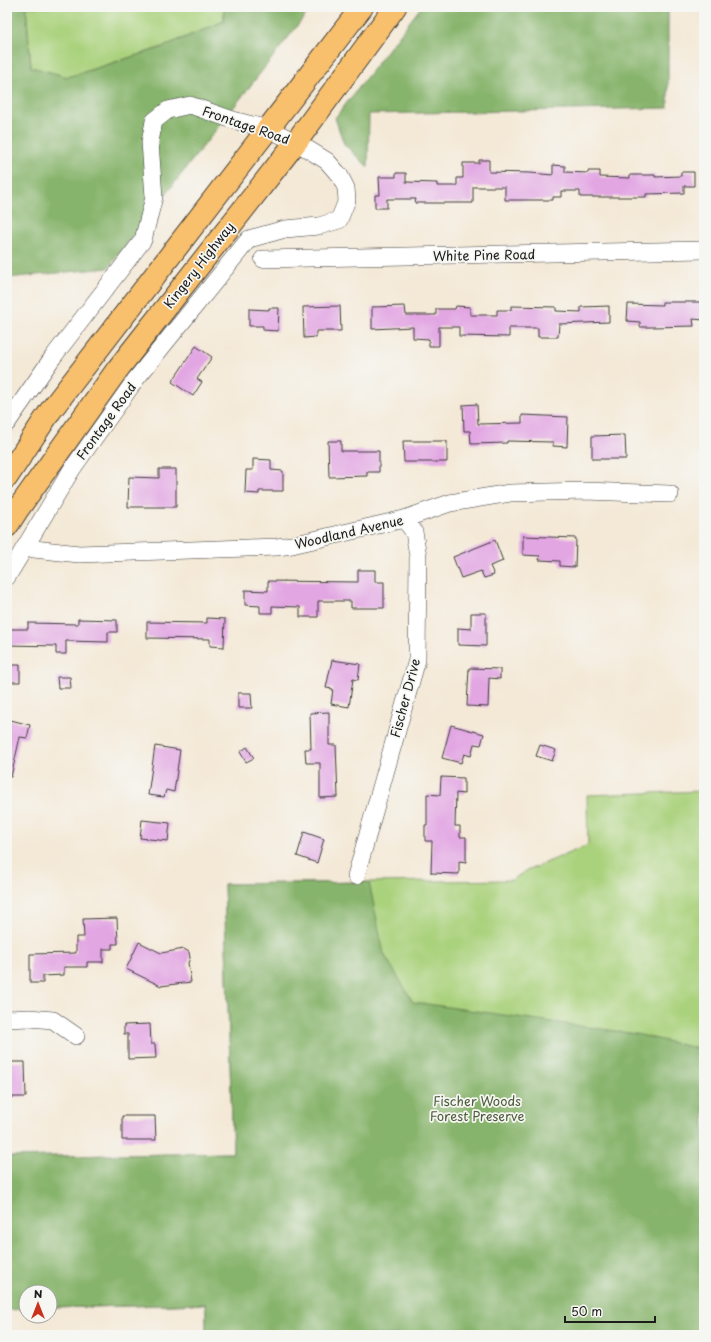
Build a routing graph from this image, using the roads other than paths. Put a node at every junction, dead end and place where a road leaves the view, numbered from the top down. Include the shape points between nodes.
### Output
1 (362, 7) edge
2 (395, 7) edge
3 (268, 130) junction
4 (296, 142) junction
5 (704, 250) edge
6 (263, 259) dead end
7 (7, 423) edge
8 (7, 477) edge
9 (670, 494) dead end
10 (404, 519) junction
11 (7, 526) edge
12 (25, 548) junction
13 (7, 577) edge
14 (356, 876) dead end
15 (7, 1019) edge
16 (76, 1036) dead end

1 - 3 highway
2 - 4 highway, Kingery Highway
3 - 4 street, Frontage Road
3 - 7 street, Frontage Road via 190,105 168,110 154,121 150,142 154,197 143,240 53,357
3 - 8 highway via 51,410
4 - 11 highway, Kingery Highway via 117,370
4 - 12 street, Frontage Road via 327,162 340,176 346,188 347,200 339,220 319,226 285,229 249,240 136,379 72,469
5 - 6 street, White Pine Road
9 - 10 street, Woodland Avenue via 585,491 510,493 450,503
10 - 12 street, Woodland Avenue via 292,546 79,554
10 - 14 street, Fischer Drive via 414,532 418,556 417,660
12 - 13 street, Frontage Road
15 - 16 street via 53,1020

